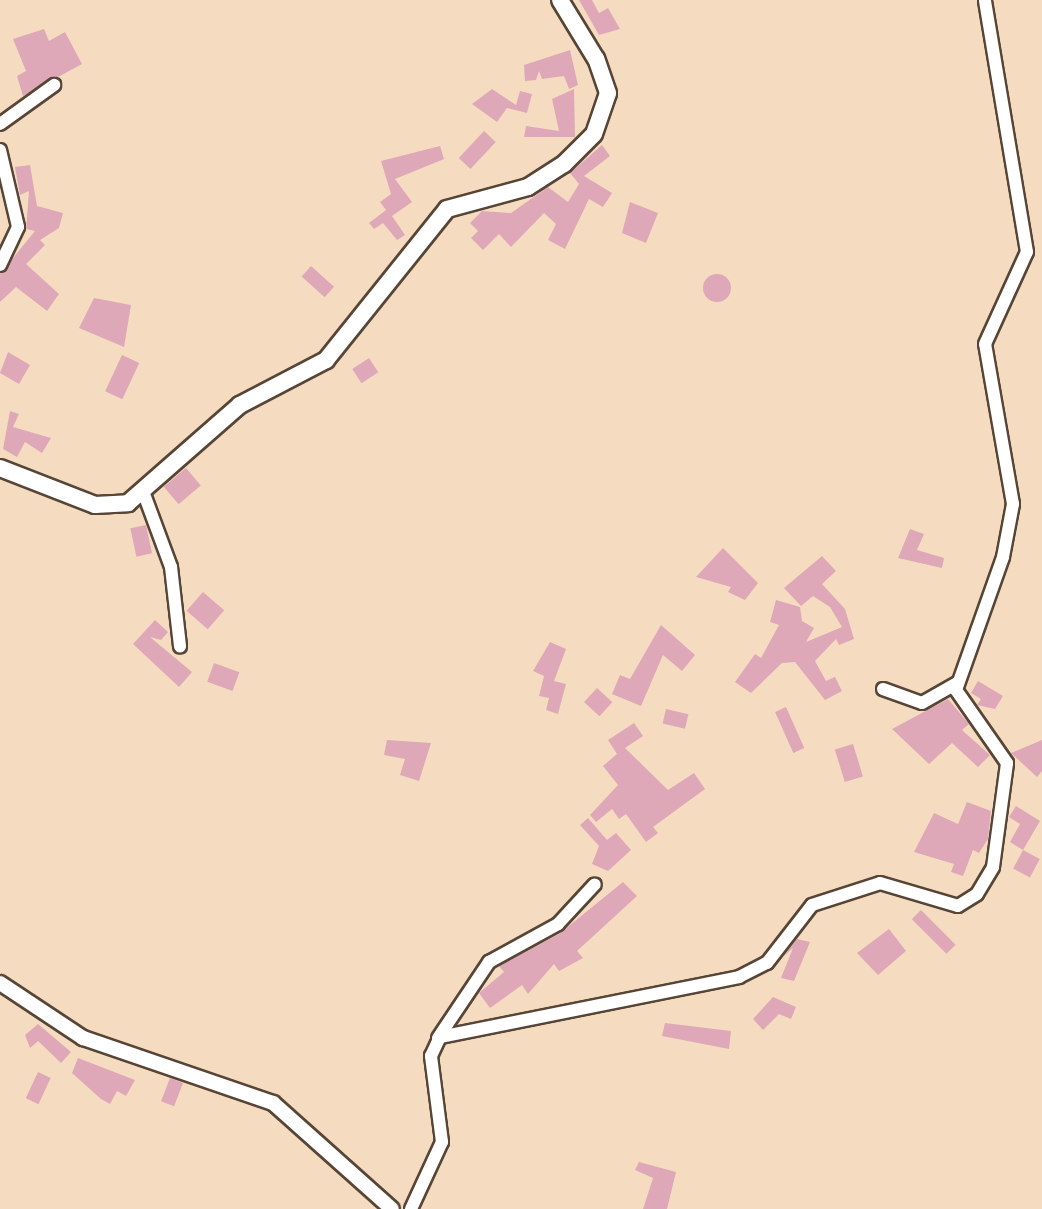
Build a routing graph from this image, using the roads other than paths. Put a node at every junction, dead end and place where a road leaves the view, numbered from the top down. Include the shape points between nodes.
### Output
1 (560, 0) edge
2 (985, 0) edge
3 (54, 85) dead end
4 (0, 124) edge
5 (0, 150) edge
6 (0, 265) edge
7 (0, 468) edge
8 (144, 494) junction
9 (180, 646) dead end
10 (957, 683) junction
11 (883, 689) dead end
12 (595, 884) dead end
13 (0, 983) edge
14 (436, 1040) junction
15 (392, 1209) edge
16 (411, 1209) edge

1 - 8 highway via 605,78 606,109 594,134 547,177 466,200 433,220 341,346 308,373 240,405
2 - 10 street via 1027,252 985,344 1013,504 1003,557
3 - 4 street
5 - 6 street via 18,227
7 - 8 highway via 95,505
8 - 9 street via 171,567
10 - 11 street via 922,703
10 - 14 street via 964,711 1008,768 998,854 972,899 951,906 889,885 860,886 812,905 767,963 739,977 589,1002
12 - 14 street via 558,924 489,962
13 - 15 main road via 42,1017 96,1044 273,1103
14 - 16 street via 432,1075 442,1142

